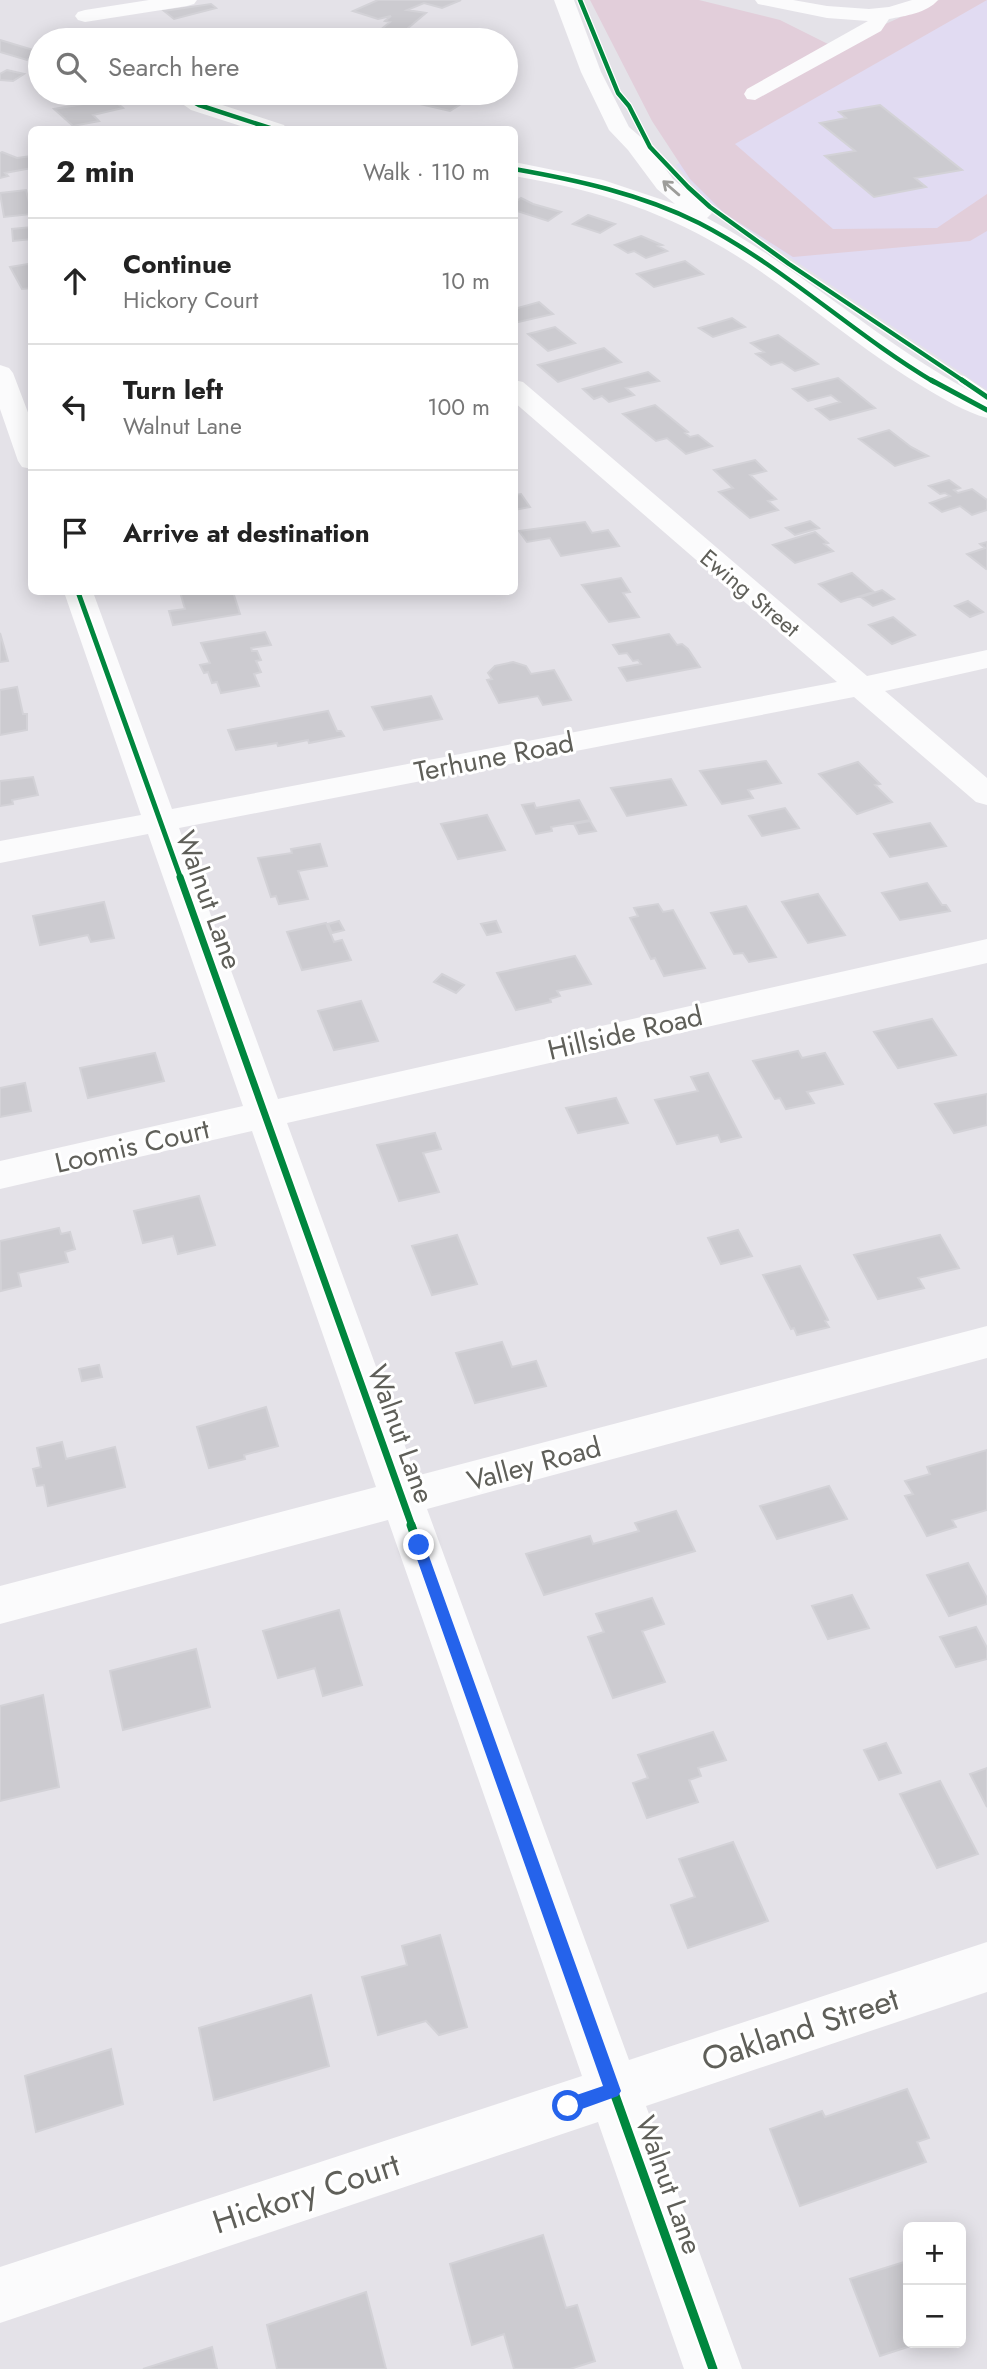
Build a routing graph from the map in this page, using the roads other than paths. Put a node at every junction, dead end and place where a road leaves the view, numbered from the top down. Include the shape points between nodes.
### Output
1 (69, 0) edge
2 (187, 0) edge
3 (564, 0) edge
4 (765, 0) edge
5 (928, 0) edge
6 (85, 16) junction
7 (881, 16) junction
8 (98, 28) edge
9 (755, 94) dead end
10 (201, 105) edge
11 (236, 124) edge
12 (611, 149) junction
13 (518, 170) edge
14 (579, 181) junction
15 (720, 234) junction
16 (0, 373) edge
17 (518, 391) edge
18 (951, 394) junction
19 (987, 410) edge
20 (15, 413) edge
21 (987, 430) edge
22 (28, 450) edge
23 (79, 595) edge
24 (987, 659) edge
25 (860, 686) junction
26 (987, 795) edge
27 (159, 821) junction
28 (0, 852) edge
29 (987, 951) edge
30 (264, 1116) junction
31 (0, 1175) edge
32 (987, 1342) edge
33 (403, 1500) junction
34 (0, 1605) edge
35 (987, 1968) edge
36 (613, 2091) junction
37 (0, 2295) edge
38 (713, 2369) edge

1 - 6 street
2 - 6 street
3 - 12 street via 591,72
4 - 7 street
5 - 7 street
6 - 8 street
7 - 9 street via 874,27
10 - 11 street
12 - 14 street
15 -> 12 street via 665,184 636,145
13 - 14 street
14 - 15 street via 659,207
15 - 18 street
16 - 20 street
17 - 25 street, Ewing Street
18 - 19 street
18 - 21 street via 972,420
20 - 22 street
23 - 27 street, Walnut Lane
24 - 25 street, Terhune Road
25 - 26 street, Ewing Street
25 - 27 street, Terhune Road
27 - 28 street, Terhune Road
27 - 30 street, Walnut Lane
29 - 30 street, Hillside Road
30 - 31 street, Loomis Court
30 - 33 street, Walnut Lane
32 - 33 street, Valley Road
33 - 34 street, Valley Road
33 - 36 street, Walnut Lane
35 - 36 street, Oakland Street
36 - 37 street, Hickory Court
36 - 38 street, Walnut Lane

